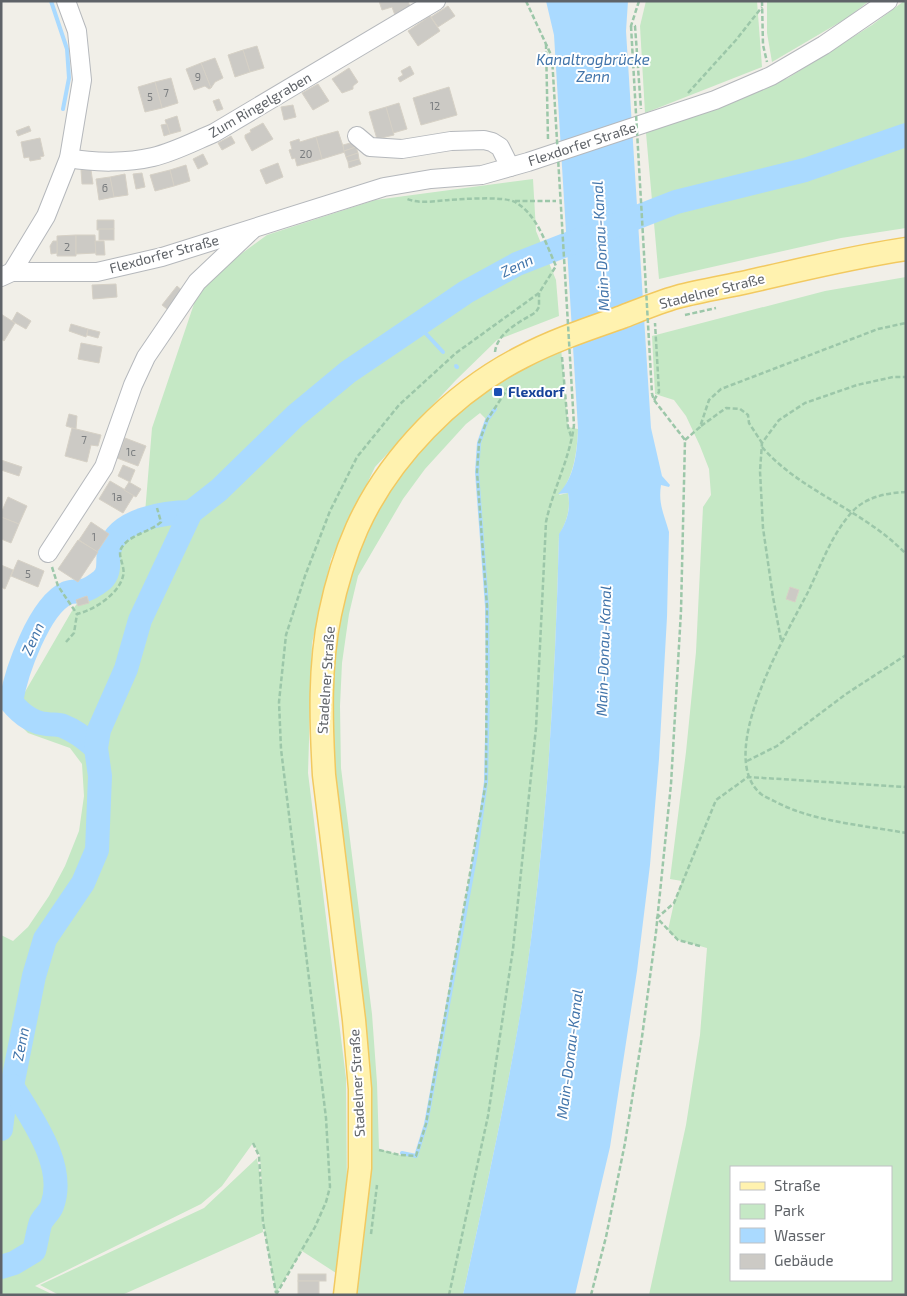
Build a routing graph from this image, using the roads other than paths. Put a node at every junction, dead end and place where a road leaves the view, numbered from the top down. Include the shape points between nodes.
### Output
1 (66, 1) edge
2 (436, 1) edge
3 (888, 1) edge
4 (357, 136) dead end
5 (69, 158) junction
6 (510, 167) junction
7 (254, 228) junction
8 (906, 250) edge
9 (7, 274) edge
10 (48, 553) road end
11 (345, 1295) edge

1 - 5 street, Flexdorfer Straße via 77,31 82,80
2 - 5 street, Zum Ringelgraben via 194,142 153,157 107,162
3 - 6 street, Flexdorfer Straße via 824,45 771,76 715,100
4 - 6 street via 370,147 402,149 484,140 500,147
5 - 9 street, Flexdorfer Straße via 46,216
6 - 7 street, Flexdorfer Straße via 482,175 384,187
7 - 9 street, Flexdorfer Straße via 162,257 97,272
7 - 10 street, Flexdorfer Straße via 198,282 146,357 104,467
8 - 11 main road, Stadelner Straße via 864,256 677,297 561,338 521,357 469,390 430,424 398,461 364,514 344,561 330,615 322,700 324,775 360,1089 360,1168

